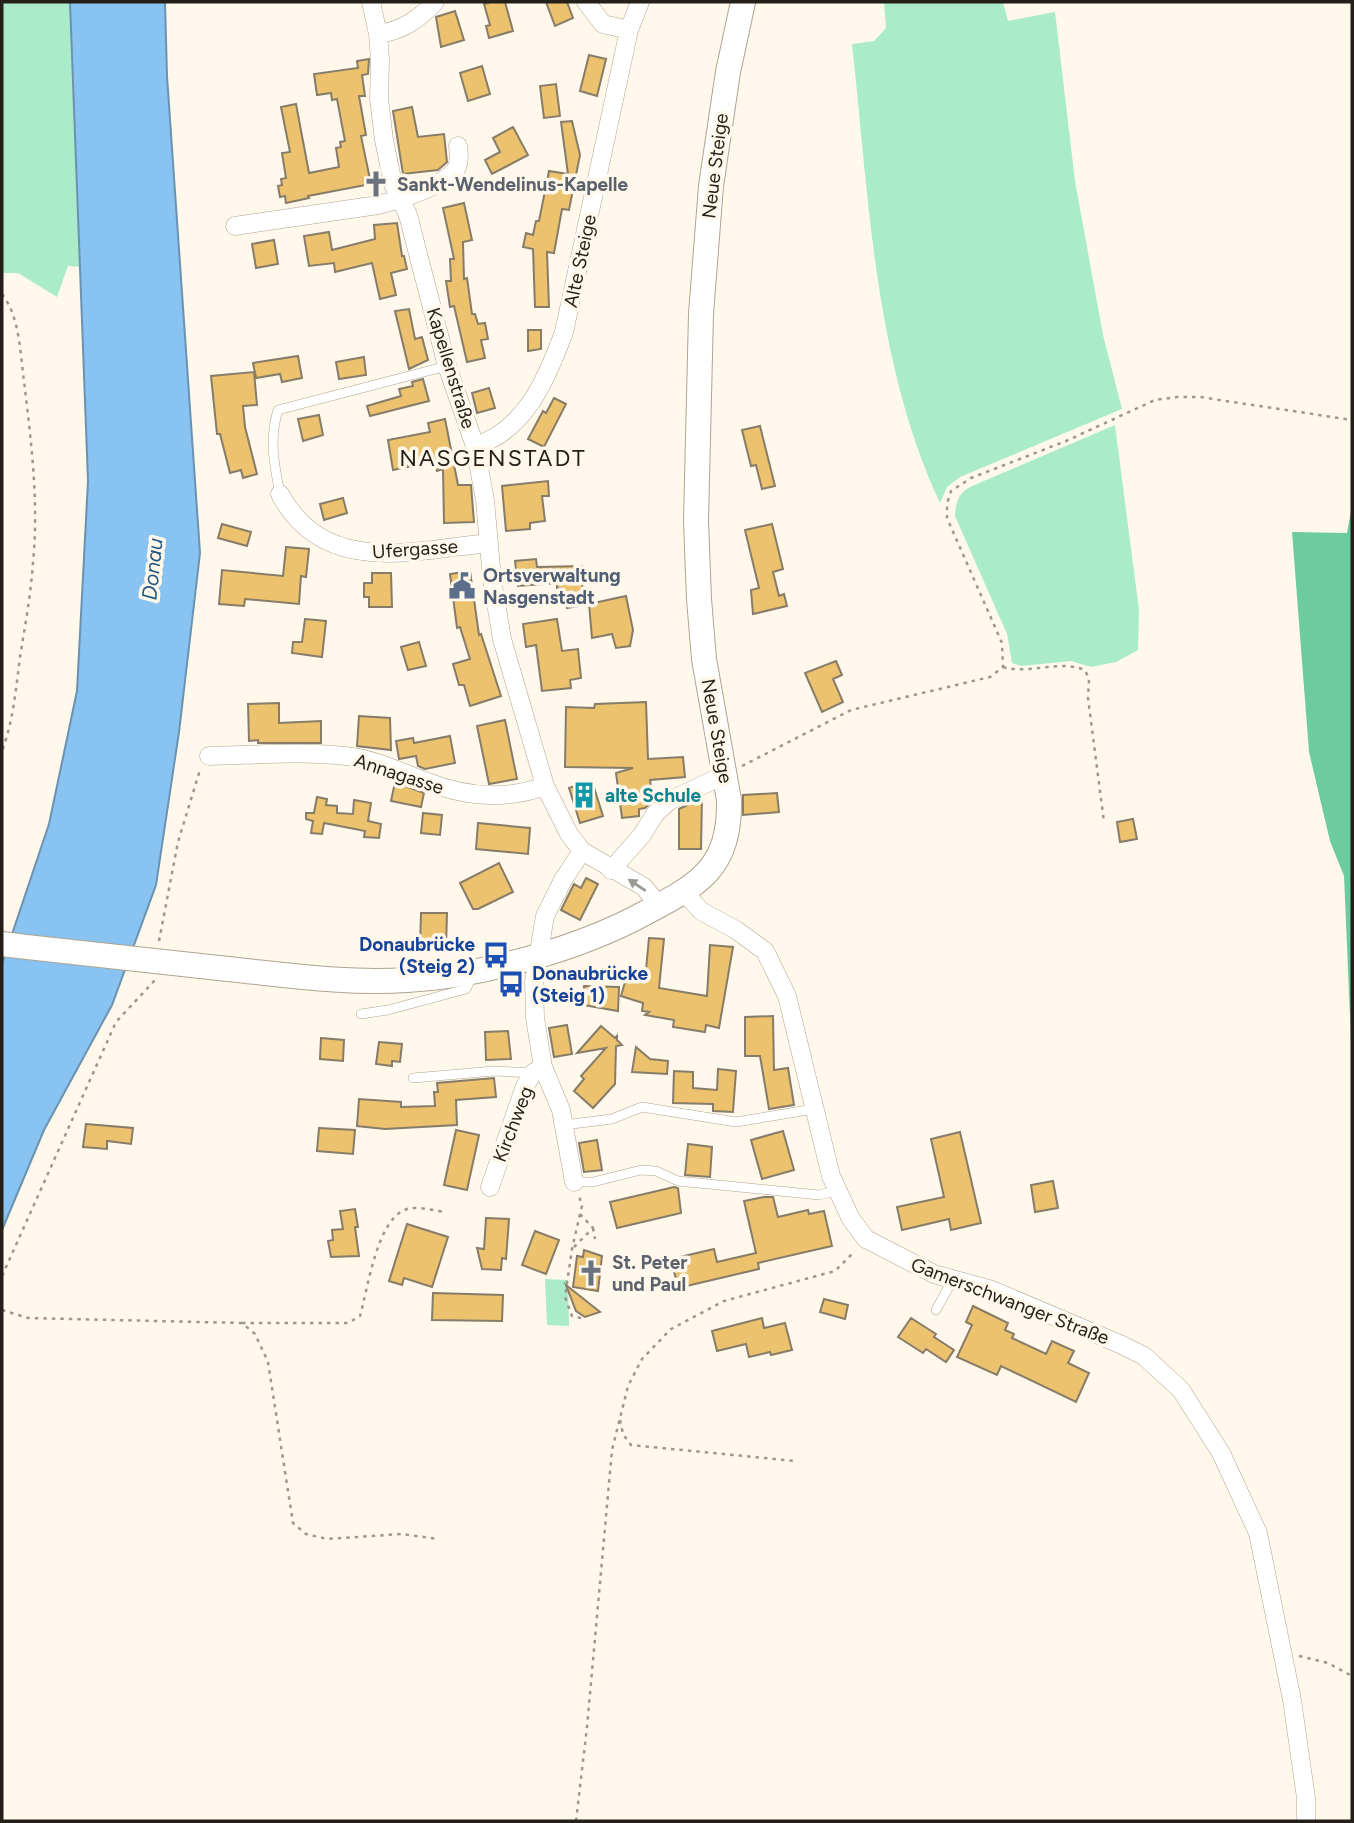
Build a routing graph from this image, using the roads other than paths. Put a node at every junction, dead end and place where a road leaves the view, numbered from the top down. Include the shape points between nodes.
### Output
1 (372, 2) edge
2 (435, 2) edge
3 (586, 2) edge
4 (640, 2) edge
5 (743, 2) edge
6 (629, 30) junction
7 (378, 34) junction
8 (458, 146) dead end
9 (401, 199) junction
10 (235, 226) dead end
11 (447, 366) junction
12 (475, 446) junction
13 (280, 494) joint
14 (488, 543) junction
15 (209, 756) road end
16 (726, 774) junction
17 (545, 786) junction
18 (582, 851) junction
19 (611, 870) junction
20 (684, 892) junction
21 (659, 906) junction
22 (2, 944) edge
23 (537, 956) junction
24 (475, 970) junction
25 (361, 1014) dead end
26 (538, 1070) junction
27 (412, 1077) dead end
28 (814, 1110) junction
29 (564, 1125) junction
30 (490, 1187) dead end
31 (576, 1188) joint
32 (836, 1191) junction
33 (953, 1279) junction
34 (936, 1310) dead end
35 (1306, 1821) edge

1 - 7 street, Kapellenstraße
2 - 7 street via 404,27
3 - 6 street via 603,24
4 - 6 street, Alte Steige
5 - 16 main road, Neue Steige via 711,186 701,314 696,521 704,659
6 - 12 street, Alte Steige via 565,332 549,375 534,399 505,433
7 - 9 street, Kapellenstraße via 384,140 393,184
8 - 9 street via 459,159 451,174
9 - 10 street
9 - 11 street, Kapellenstraße
11 - 12 street, Kapellenstraße
11 - 13 lane via 278,410 272,450
12 - 14 street, Kapellenstraße
13 - 14 street, Ufergasse via 304,527 359,552
14 - 17 street, Kapellenstraße via 502,639
15 - 17 street, Annagasse via 360,758 465,795 522,794
16 - 19 street via 669,801
16 - 20 main road, Neue Steige via 729,822 724,846 713,866
17 - 18 street, Kapellenstraße
18 - 19 street, Kapellenstraße
18 - 23 street via 545,916
21 -> 19 street, Kapellenstraße via 644,887
20 - 21 main road, Neue Steige
20 - 28 street, Gamerschwanger Straße via 701,911 765,951 787,996
21 - 23 main road, Neue Steige via 623,925
22 - 24 main road, Neue Steige via 159,956 345,980 407,980
23 - 24 main road, Neue Steige
23 - 26 street, Kirchweg
24 - 25 lane via 466,989
26 - 27 lane
26 - 29 street, Kirchweg via 561,1110
26 - 30 street, Kirchweg via 525,1086
28 - 29 lane via 736,1122 642,1107 612,1119
28 - 32 street, Gamerschwanger Straße
29 - 31 street, Kirchweg
31 - 32 lane via 641,1170 705,1185 819,1195
32 - 33 street, Gamerschwanger Straße via 866,1238 934,1274
33 - 34 lane
33 - 35 street, Gamerschwanger Straße via 992,1290 1122,1345 1144,1356 1181,1390 1221,1452 1258,1533 1292,1700

